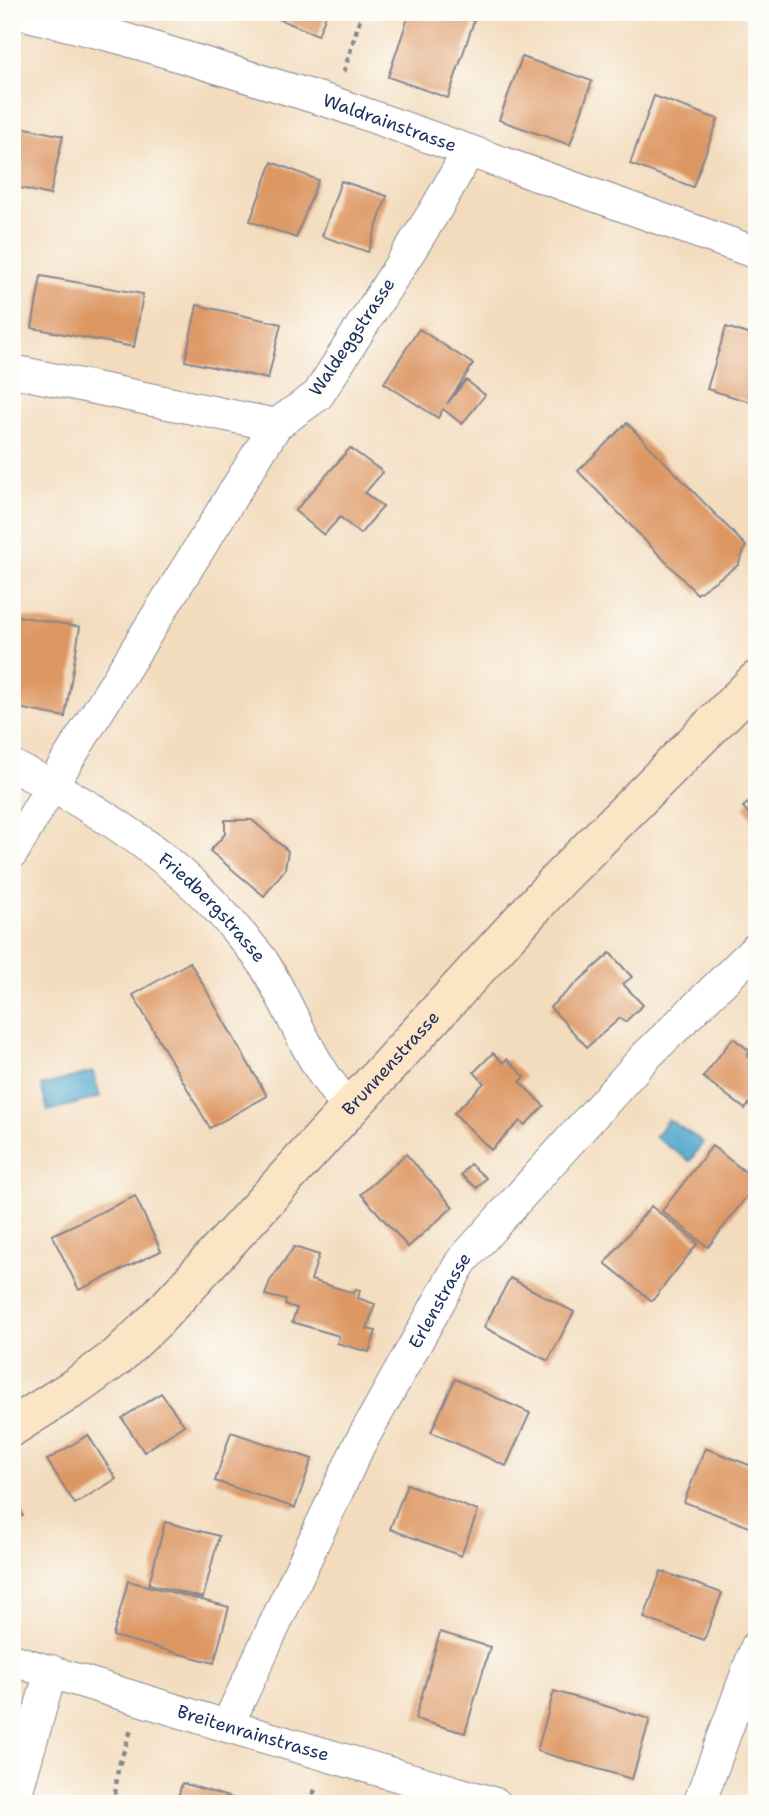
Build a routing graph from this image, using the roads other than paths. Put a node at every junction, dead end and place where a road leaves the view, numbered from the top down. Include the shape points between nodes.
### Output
1 (16, 12) edge
2 (468, 152) junction
3 (757, 253) edge
4 (12, 371) edge
5 (276, 425) junction
6 (757, 680) edge
7 (12, 766) edge
8 (52, 785) junction
9 (12, 853) edge
10 (757, 947) edge
11 (350, 1108) junction
12 (12, 1427) edge
13 (757, 1646) edge
14 (12, 1660) edge
15 (51, 1671) junction
16 (227, 1726) junction
17 (13, 1804) edge
18 (496, 1804) edge
19 (699, 1804) edge

1 - 2 street, Waldrainstrasse via 121,38 334,103
2 - 3 street, Waldrainstrasse
2 - 5 street, Waldeggstrasse via 317,395
4 - 5 street
5 - 8 street
6 - 11 main road, Brunnenstrasse via 559,878
7 - 8 street, Friedbergstrasse
8 - 9 street
8 - 11 street, Friedbergstrasse via 121,827 222,911 262,961 318,1068
10 - 16 street, Erlenstrasse via 645,1058 461,1262 359,1446
11 - 12 main road, Brunnenstrasse via 117,1357
13 - 19 street
14 - 15 street, Breitenrainstrasse
15 - 16 street, Breitenrainstrasse
15 - 17 street
16 - 18 street, Breitenrainstrasse

